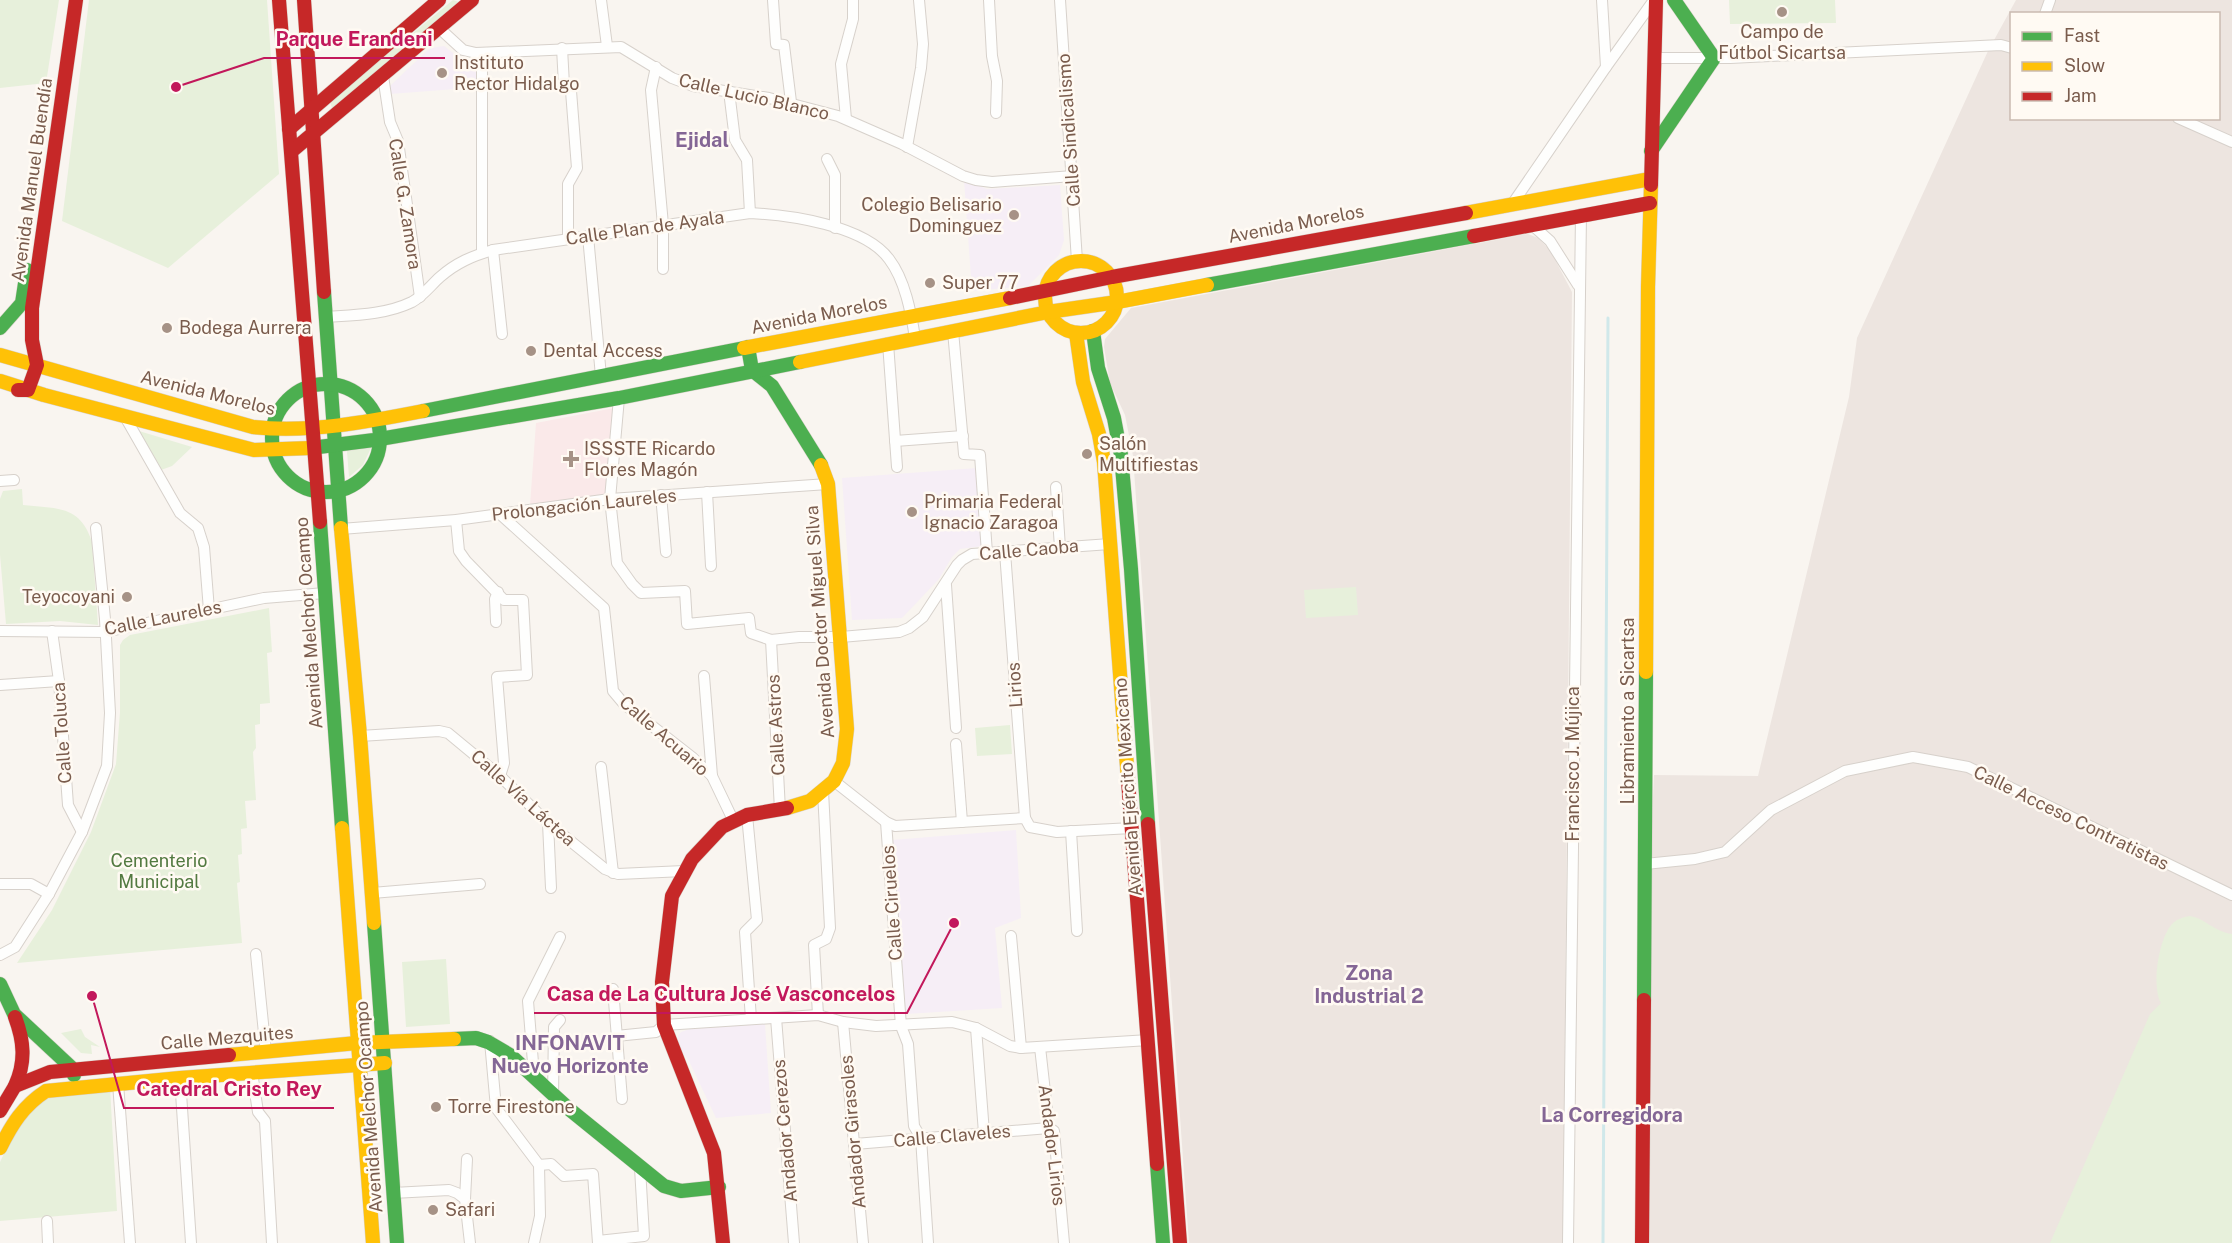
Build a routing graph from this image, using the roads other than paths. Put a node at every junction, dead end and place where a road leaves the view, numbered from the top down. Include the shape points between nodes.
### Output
1 (67, 0) edge
2 (76, 0) edge
3 (279, 0) edge
4 (304, 0) edge
5 (439, 0) edge
6 (601, 0) edge
7 (774, 0) edge
8 (853, 0) edge
9 (919, 0) edge
10 (989, 0) edge
11 (1060, 0) edge
12 (1602, 0) edge
13 (1655, 0) edge
14 (1674, 0) edge
15 (467, 2) edge
16 (439, 28) junction
17 (607, 46) junction
18 (2010, 47) edge
19 (562, 48) junction
20 (482, 53) junction
21 (1654, 58) junction
22 (1714, 58) junction
23 (656, 67) junction
24 (1606, 67) junction
25 (383, 76) junction
26 (729, 91) junction
27 (791, 102) junction
28 (312, 110) junction
29 (996, 113) dead end
30 (846, 119) junction
31 (2182, 120) edge
32 (289, 129) junction
33 (313, 134) junction
34 (2232, 142) edge
35 (907, 147) junction
36 (292, 151) junction
37 (1651, 152) junction
38 (827, 159) dead end
39 (1073, 176) junction
40 (1650, 179) junction
41 (1650, 202) junction
42 (1513, 204) junction
43 (750, 213) junction
44 (1581, 214) junction
45 (1531, 224) junction
46 (663, 225) junction
47 (1394, 225) junction
48 (835, 228) junction
49 (588, 236) junction
50 (568, 239) junction
51 (1398, 249) junction
52 (488, 252) junction
53 (1077, 261) junction
54 (663, 269) dead end
55 (1112, 277) junction
56 (1578, 285) junction
57 (1045, 292) junction
58 (420, 297) junction
59 (1117, 302) junction
60 (1048, 312) junction
61 (911, 315) junction
62 (326, 317) junction
63 (0, 328) edge
64 (953, 331) junction
65 (1093, 331) junction
66 (1076, 333) junction
67 (502, 334) dead end
68 (915, 338) junction
69 (888, 344) junction
70 (748, 347) junction
71 (0, 355) edge
72 (37, 365) junction
73 (752, 370) junction
74 (601, 376) junction
75 (0, 381) edge
76 (330, 383) junction
77 (309, 386) junction
78 (0, 390) edge
79 (28, 390) junction
80 (619, 398) junction
81 (124, 415) junction
82 (378, 420) junction
83 (333, 426) junction
84 (313, 429) junction
85 (273, 430) junction
86 (963, 436) junction
87 (381, 438) junction
88 (895, 441) junction
89 (1119, 444) junction
90 (335, 445) junction
91 (1101, 447) junction
92 (314, 448) junction
93 (273, 450) junction
94 (897, 467) dead end
95 (14, 480) dead end
96 (0, 481) edge
97 (1124, 483) junction
98 (828, 484) junction
99 (1105, 484) junction
100 (1056, 487) dead end
101 (338, 491) junction
102 (318, 492) junction
103 (707, 492) junction
104 (661, 495) junction
105 (610, 499) junction
106 (500, 514) junction
107 (456, 520) junction
108 (96, 528) dead end
109 (341, 529) junction
110 (1110, 544) junction
111 (1060, 548) junction
112 (666, 552) dead end
113 (1005, 552) junction
114 (987, 553) junction
115 (711, 567) dead end
116 (946, 585) junction
117 (325, 592) junction
118 (498, 592) junction
119 (209, 610) junction
120 (496, 622) dead end
121 (0, 631) edge
122 (52, 631) junction
123 (105, 632) junction
124 (351, 634) junction
125 (328, 635) junction
126 (841, 638) junction
127 (771, 640) junction
128 (704, 676) dead end
129 (59, 681) junction
130 (1139, 682) junction
131 (1121, 683) junction
132 (0, 685) edge
133 (956, 728) dead end
134 (360, 736) junction
135 (956, 744) dead end
136 (601, 767) dead end
137 (500, 776) junction
138 (712, 776) junction
139 (834, 781) junction
140 (823, 791) junction
141 (780, 810) junction
142 (740, 818) junction
143 (1025, 818) junction
144 (886, 822) junction
145 (962, 822) junction
146 (548, 823) junction
147 (1132, 828) junction
148 (1071, 831) junction
149 (82, 832) junction
150 (1645, 864) junction
151 (684, 871) junction
152 (612, 873) junction
153 (0, 884) edge
154 (480, 884) dead end
155 (551, 888) dead end
156 (372, 892) junction
157 (49, 894) junction
158 (2232, 895) edge
159 (1155, 926) junction
160 (1140, 927) junction
161 (1077, 931) dead end
162 (1011, 936) dead end
163 (560, 937) dead end
164 (376, 951) junction
165 (350, 953) junction
166 (256, 954) dead end
167 (0, 955) edge
168 (0, 984) edge
169 (613, 989) dead end
170 (14, 1014) junction
171 (818, 1015) junction
172 (776, 1018) junction
173 (751, 1019) junction
174 (561, 1020) dead end
175 (843, 1022) junction
176 (664, 1025) junction
177 (901, 1026) junction
178 (976, 1028) junction
179 (616, 1036) junction
180 (1149, 1040) junction
181 (490, 1041) junction
182 (357, 1043) junction
183 (384, 1043) junction
184 (1040, 1047) junction
185 (1021, 1048) junction
186 (266, 1053) junction
187 (385, 1064) junction
188 (359, 1065) junction
189 (74, 1070) junction
190 (252, 1072) junction
191 (534, 1075) junction
192 (180, 1078) junction
193 (118, 1083) junction
194 (15, 1086) junction
195 (76, 1087) junction
196 (553, 1096) junction
197 (622, 1100) dead end
198 (0, 1111) edge
199 (1049, 1128) junction
200 (984, 1133) junction
201 (921, 1138) junction
202 (2, 1140) edge
203 (1172, 1143) junction
204 (855, 1144) junction
205 (1156, 1145) junction
206 (467, 1159) dead end
207 (538, 1165) junction
208 (640, 1168) junction
209 (719, 1187) junction
210 (393, 1193) junction
211 (465, 1199) junction
212 (47, 1221) dead end
213 (627, 1241) edge
214 (598, 1242) edge
215 (48, 1243) edge
216 (130, 1243) edge
217 (191, 1243) edge
218 (272, 1243) edge
219 (373, 1243) edge
220 (397, 1243) edge
221 (470, 1243) edge
222 (534, 1243) edge
223 (723, 1243) edge
224 (794, 1243) edge
225 (863, 1243) edge
226 (927, 1243) edge
227 (1064, 1243) edge
228 (1163, 1243) edge
229 (1180, 1243) edge
230 (1568, 1243) edge
231 (1642, 1243) edge

1 - 63 main road, Avenida Manuel Buendía via 22,303
2 - 72 main road, Avenida Manuel Buendía via 32,308
3 - 32 main road, Avenida Melchor Ocampo
4 - 28 main road, Avenida Melchor Ocampo
5 - 28 main road
6 - 17 street
7 - 27 street via 776,44 784,45
8 - 30 street via 853,19 841,64
9 - 35 street via 923,44
10 - 29 street
11 - 39 street, Calle Sindicalismo
12 - 24 street
13 - 21 main road, Libramiento a Sicartsa
13 - 24 street
14 - 22 main road
15 - 16 main road
16 - 20 street, Calle Lucio Blanco via 463,50
16 - 25 main road
17 - 19 street, Calle Lucio Blanco
17 - 23 street, Calle Lucio Blanco via 621,47
18 - 22 street
19 - 20 street, Calle Lucio Blanco
19 - 50 street via 564,85 571,91 578,168 568,184
20 - 52 street via 481,181
21 - 22 street
21 - 37 main road, Libramiento a Sicartsa
22 - 37 main road
23 - 26 street, Calle Lucio Blanco via 693,86
23 - 46 street via 651,90
24 - 42 street
25 - 33 main road
25 - 58 street, Calle G. Zamora via 390,122 398,141
26 - 27 street, Calle Lucio Blanco
26 - 43 street via 735,141 747,160
27 - 30 street, Calle Lucio Blanco
28 - 32 main road
28 - 33 main road, Avenida Melchor Ocampo
30 - 35 street, Calle Lucio Blanco
31 - 34 street
32 - 36 main road, Avenida Melchor Ocampo
33 - 36 main road
33 - 62 main road, Avenida Melchor Ocampo
35 - 39 street, Calle Lucio Blanco via 976,180
36 - 77 main road, Avenida Melchor Ocampo
37 - 40 main road, Libramiento a Sicartsa
38 - 48 street via 835,175
39 - 53 street, Calle Sindicalismo
40 - 41 main road, Libramiento a Sicartsa
40 - 42 main road, Avenida Morelos
41 - 44 main road
41 - 150 main road, Libramiento a Sicartsa
42 - 47 main road, Avenida Morelos
43 - 46 street, Calle Plan de Ayala
43 - 48 street, Calle Plan de Ayala via 777,214
44 - 45 main road
44 - 56 street, Francisco J. Mújica
45 - 51 main road
45 - 56 street via 1550,241
46 - 49 street, Calle Plan de Ayala
46 - 54 street
47 - 51 main road
47 - 55 main road, Avenida Morelos
48 - 61 street, Calle Plan de Ayala via 860,237 888,257
49 - 50 street, Calle Plan de Ayala
49 - 74 street
50 - 52 street, Calle Plan de Ayala
51 - 59 main road
52 - 58 street, Calle Plan de Ayala via 468,257
52 - 67 street
53 - 55 main road via 1097,264
53 - 57 main road via 1056,271
55 - 57 main road, Avenida Morelos
55 - 59 main road
56 - 230 street, Francisco J. Mújica
57 - 60 main road
57 - 61 main road, Avenida Morelos
58 - 62 street, Calle Plan de Ayala via 370,314
59 - 60 main road
59 - 65 main road via 1109,319
60 - 64 main road
60 - 66 main road via 1063,328
61 - 68 street, Calle Plan de Ayala
61 - 70 main road, Avenida Morelos
62 - 76 main road, Avenida Melchor Ocampo
64 - 68 main road
64 - 86 street
65 - 66 main road
65 - 89 main road, Avenida Ejército Mexicano via 1098,368
66 - 91 main road, Avenida Ejército Mexicano via 1083,382
68 - 69 main road
69 - 73 main road
69 - 88 street
70 - 73 main road
70 - 74 main road, Avenida Morelos
71 - 72 main road, Avenida Morelos
72 - 79 main road
72 - 85 main road, Avenida Morelos
73 - 80 main road
73 - 98 main road, Avenida Doctor Miguel Silva via 772,386 823,468
74 - 82 main road, Avenida Morelos
75 - 79 main road
76 - 77 main road
76 - 82 main road via 362,397
76 - 83 main road, Avenida Melchor Ocampo
77 - 84 main road, Avenida Melchor Ocampo
77 - 85 main road via 285,402
78 - 79 main road
79 - 81 main road
80 - 87 main road
80 - 105 street
81 - 93 main road via 254,450
81 - 119 street via 180,513 198,528 204,547
82 - 83 main road, Avenida Morelos
82 - 87 main road
83 - 84 main road, Avenida Morelos
83 - 90 main road, Avenida Melchor Ocampo
84 - 85 main road, Avenida Morelos
84 - 92 main road, Avenida Melchor Ocampo
85 - 93 main road
86 - 88 street
86 - 114 street via 964,454 980,455
87 - 90 main road
87 - 101 main road via 378,456 369,472
88 - 94 street
89 - 91 main road
89 - 97 main road, Avenida Ejército Mexicano
90 - 92 main road
90 - 101 main road, Avenida Melchor Ocampo
91 - 99 main road, Avenida Ejército Mexicano
92 - 93 main road
92 - 102 main road, Avenida Melchor Ocampo
93 - 102 main road via 289,478
95 - 96 street
97 - 99 main road
97 - 130 main road, Avenida Ejército Mexicano
98 - 103 street, Prolongación Laureles
98 - 126 main road, Avenida Doctor Miguel Silva
99 - 110 main road, Avenida Ejército Mexicano
100 - 111 street
101 - 102 main road
101 - 109 main road, Avenida Melchor Ocampo
102 - 117 main road, Avenida Melchor Ocampo
103 - 104 street, Prolongación Laureles
103 - 115 street
104 - 105 street, Prolongación Laureles
104 - 112 street
105 - 106 street, Prolongación Laureles
105 - 127 street via 617,563 641,593 685,591 687,624 749,618 751,633
106 - 107 street, Prolongación Laureles
106 - 138 street, Calle Acuario via 604,608 612,691
107 - 109 street, Prolongación Laureles
107 - 118 street via 459,551
108 - 123 street
109 - 124 main road, Avenida Melchor Ocampo
110 - 111 street, Calle Caoba
110 - 131 main road, Avenida Ejército Mexicano
111 - 113 street, Calle Caoba
113 - 114 street, Calle Caoba
113 - 143 street, Lirios
114 - 116 street, Calle Caoba via 962,560
116 - 126 street, Calle Caoba via 923,617 909,628
116 - 133 street
117 - 119 street, Calle Laureles via 264,598
117 - 125 main road, Avenida Melchor Ocampo
118 - 120 street
118 - 137 street via 504,600 523,600 528,675 497,677 504,763
119 - 123 street, Calle Laureles
121 - 122 street, Calle Laureles
122 - 123 street, Calle Laureles
122 - 129 street, Calle Toluca
123 - 149 street via 110,713 107,766
124 - 125 main road
124 - 134 main road, Avenida Melchor Ocampo
125 - 165 main road, Avenida Melchor Ocampo
126 - 127 street, Calle Caoba
126 - 139 main road, Avenida Doctor Miguel Silva via 847,744
127 - 141 street, Calle Astros
128 - 138 street
129 - 132 street
129 - 149 street, Calle Toluca via 68,805
130 - 131 main road
130 - 159 main road, Avenida Ejército Mexicano
131 - 147 main road, Avenida Ejército Mexicano
134 - 137 street, Calle Vía Láctea via 448,733
134 - 156 main road, Avenida Melchor Ocampo
135 - 145 street
136 - 152 street
137 - 146 street, Calle Vía Láctea
138 - 142 street, Calle Acuario
139 - 140 main road, Avenida Doctor Miguel Silva
139 - 144 street
140 - 141 main road, Avenida Doctor Miguel Silva via 810,801
140 - 171 street via 830,928 826,939 814,945
141 - 142 main road, Avenida Doctor Miguel Silva
142 - 151 main road, Avenida Doctor Miguel Silva via 712,836
142 - 173 street via 757,920 745,932
143 - 145 street
143 - 148 street via 1030,827
144 - 145 street via 900,827
144 - 177 street, Calle Ciruelos
146 - 152 street, Calle Vía Láctea
146 - 155 street
147 - 148 street
147 - 160 main road, Avenida Ejército Mexicano
148 - 161 street
149 - 157 street
150 - 158 street, Calle Acceso Contratistas via 1725,852 1771,810 1845,771 1913,757 1968,767
150 - 231 main road, Libramiento a Sicartsa
151 - 152 street
151 - 176 main road, Avenida Doctor Miguel Silva via 672,896 662,982
153 - 157 street via 31,884
154 - 156 street
156 - 164 main road, Avenida Melchor Ocampo
157 - 167 street via 15,947
159 - 160 main road
159 - 203 main road, Avenida Ejército Mexicano
160 - 180 main road, Avenida Ejército Mexicano
162 - 185 street
163 - 191 street via 528,1001
164 - 165 main road
164 - 183 main road, Avenida Melchor Ocampo
165 - 182 main road, Avenida Melchor Ocampo
166 - 186 street
168 - 170 main road
169 - 179 street
170 - 189 main road
170 - 194 main road via 24,1055
171 - 172 street
171 - 175 street
172 - 173 street
172 - 224 street, Andador Cerezos
173 - 176 street
174 - 196 street via 554,1027
175 - 177 street
175 - 204 street, Andador Girasoles
176 - 179 street via 656,1032
176 - 209 main road, Avenida Doctor Miguel Silva via 714,1154
177 - 178 street via 952,1022
177 - 201 street, Calle Ciruelos via 909,1044 914,1126
178 - 185 street
178 - 200 street
179 - 197 street
180 - 184 street
180 - 205 main road, Avenida Ejército Mexicano
181 - 183 main road, Calle Mezquites via 465,1037
181 - 191 main road
181 - 207 street via 496,1108
182 - 183 main road, Calle Mezquites
182 - 186 main road, Calle Mezquites
182 - 188 main road, Avenida Melchor Ocampo
183 - 187 main road, Avenida Melchor Ocampo
184 - 185 street
184 - 199 street, Andador Lirios
186 - 189 main road, Calle Mezquites
187 - 188 main road, Calle Mezquites
187 - 210 main road, Avenida Melchor Ocampo
188 - 190 main road, Calle Mezquites
188 - 219 main road, Avenida Melchor Ocampo
189 - 194 main road, Calle Mezquites via 50,1072
189 - 195 main road
190 - 192 main road, Calle Mezquites
190 - 218 street via 258,1112 265,1121
191 - 196 main road
192 - 193 main road, Calle Mezquites
192 - 217 street
193 - 195 main road, Calle Mezquites
193 - 216 street
194 - 198 main road
195 - 202 main road, Calle Mezquites via 46,1091 32,1100 18,1113
196 - 208 main road
199 - 200 street, Calle Claveles
199 - 227 street, Andador Lirios via 1054,1131
200 - 201 street, Calle Claveles
201 - 204 street, Calle Claveles
201 - 226 street
203 - 205 main road
203 - 229 main road, Avenida Ejército Mexicano
204 - 225 street, Andador Girasoles
205 - 228 main road, Avenida Ejército Mexicano
206 - 211 street
207 - 214 street via 551,1164 564,1176 593,1174
207 - 222 street via 540,1216
208 - 209 main road via 664,1186 681,1191
208 - 213 street via 644,1236
209 - 223 main road, Avenida Doctor Miguel Silva
210 - 211 street via 449,1190
210 - 220 main road, Avenida Melchor Ocampo
211 - 221 street
212 - 215 street
213 - 214 street

